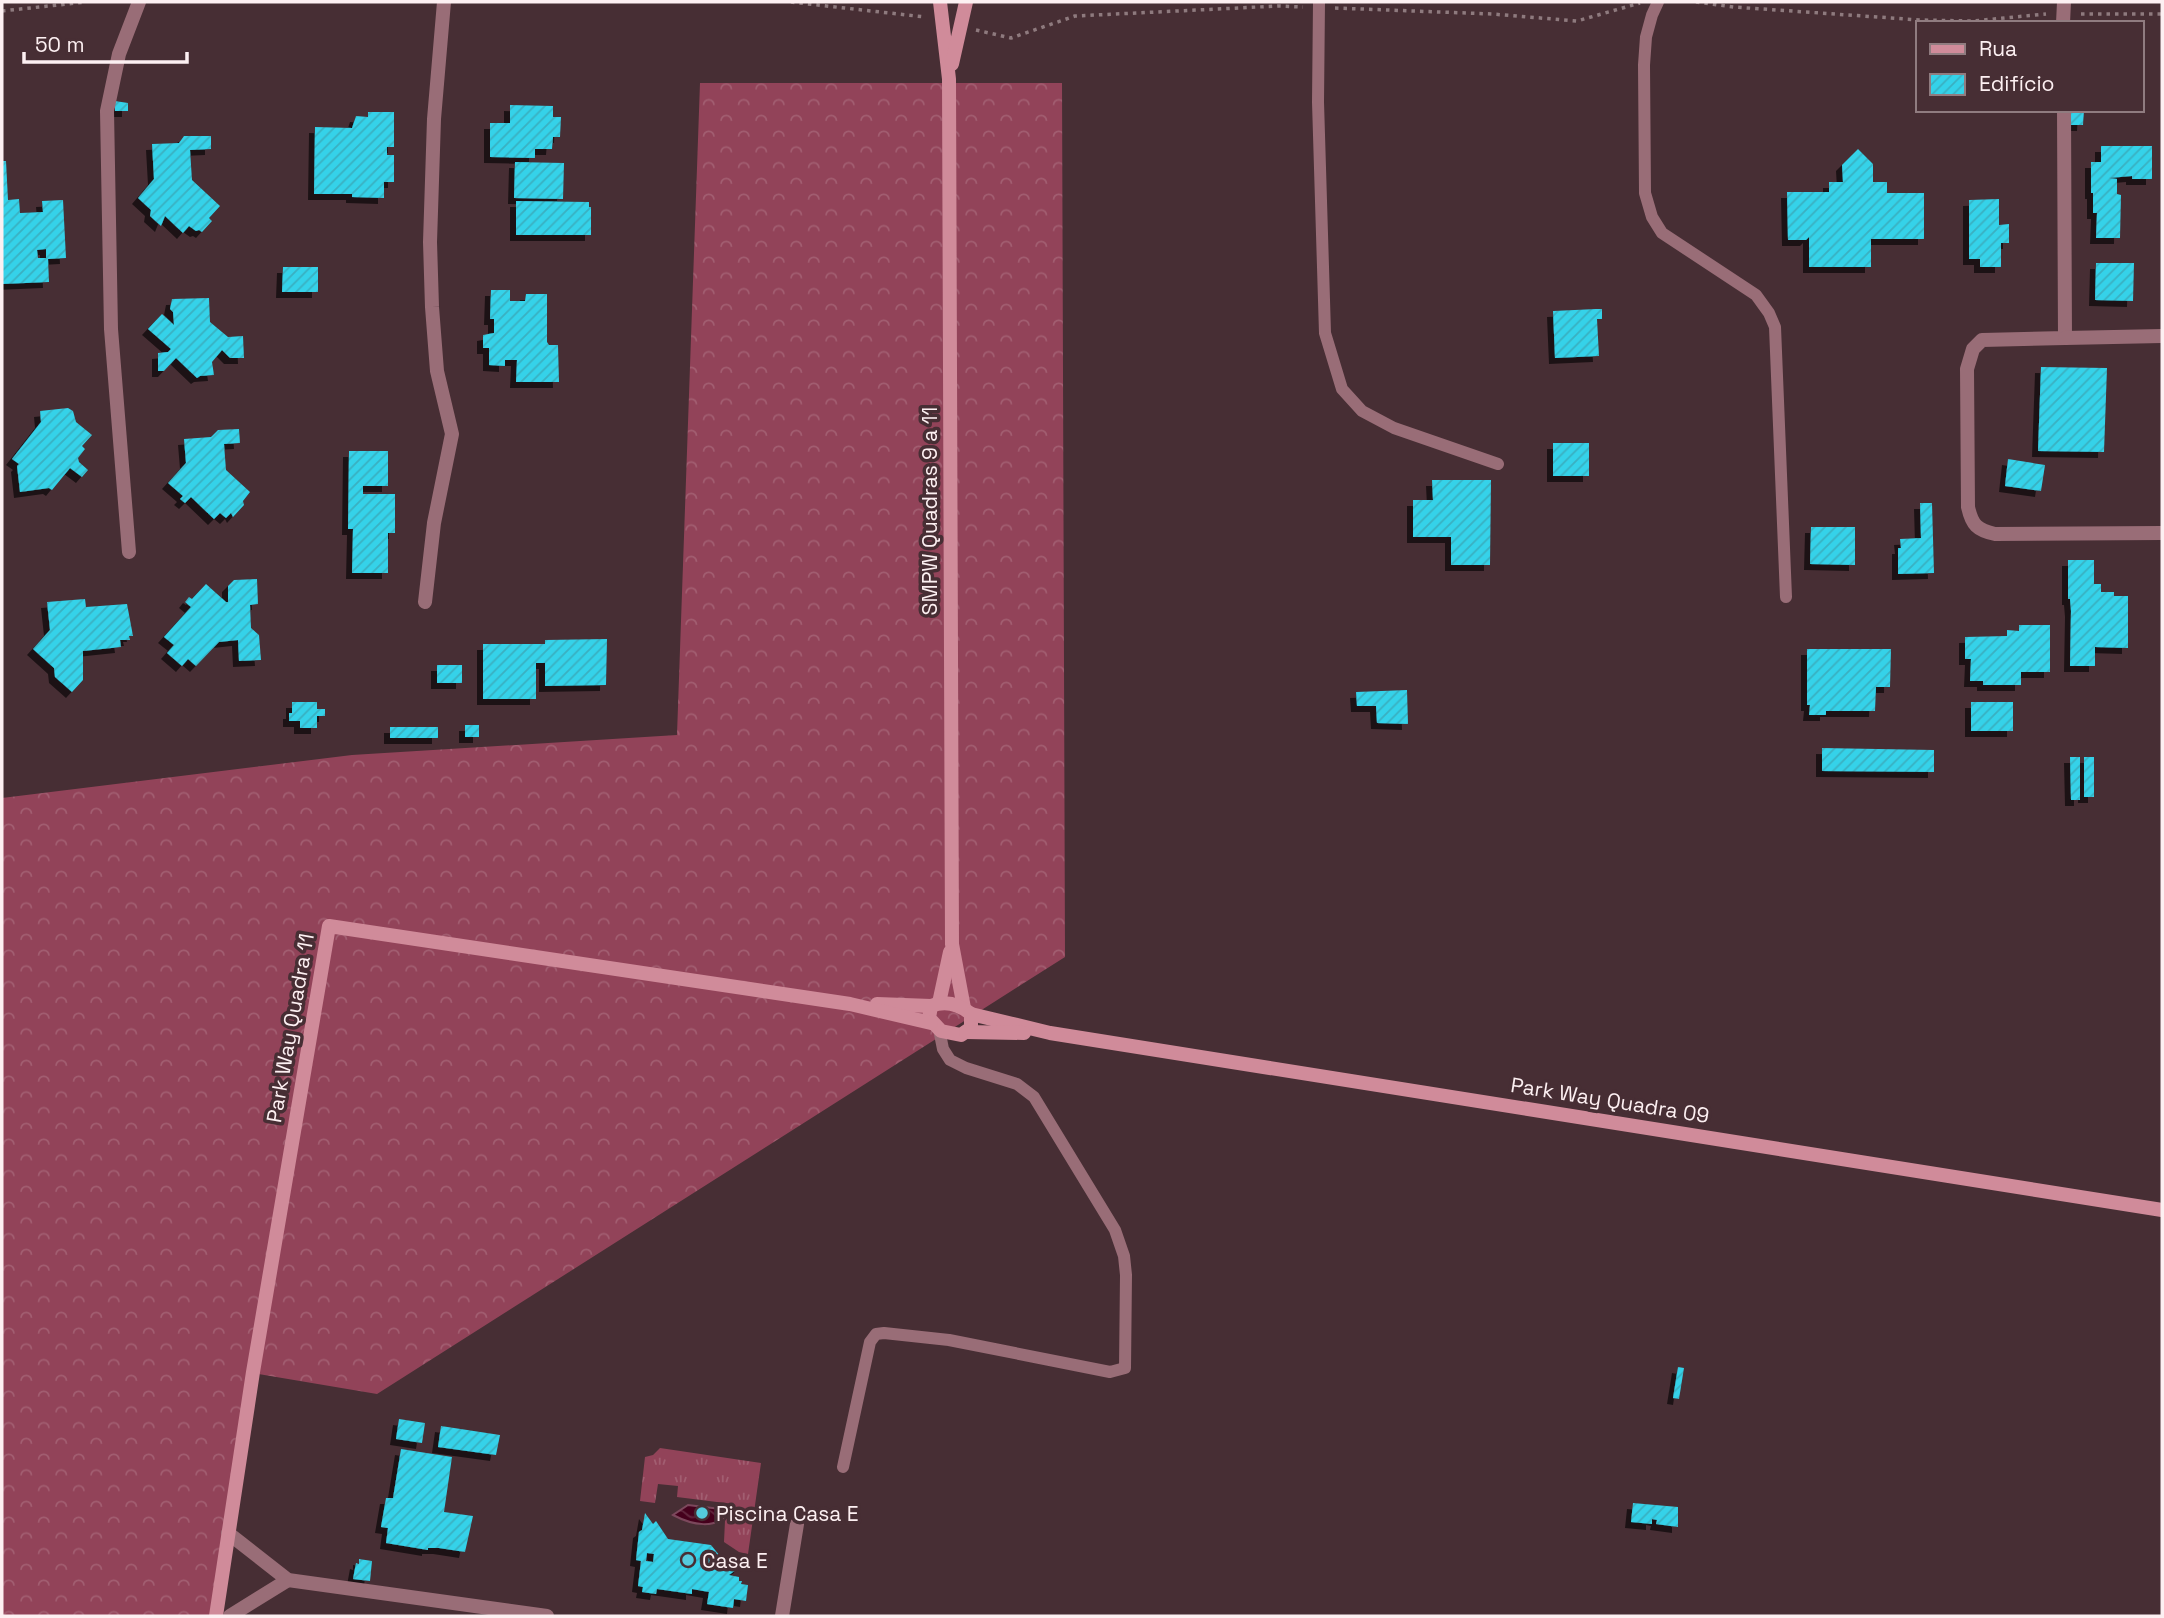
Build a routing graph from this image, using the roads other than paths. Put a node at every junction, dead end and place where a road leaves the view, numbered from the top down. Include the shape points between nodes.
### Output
1 (139, 2) edge
2 (444, 2) edge
3 (940, 2) edge
4 (966, 2) edge
5 (1658, 2) edge
6 (1319, 5) edge
7 (949, 79) junction
8 (2064, 112) edge
9 (2162, 336) edge
10 (2065, 338) junction
11 (1498, 464) dead end
12 (2162, 533) edge
13 (129, 552) dead end
14 (1786, 597) dead end
15 (425, 602) dead end
16 (952, 944) junction
17 (850, 1004) junction
18 (935, 1004) junction
19 (967, 1011) junction
20 (935, 1026) junction
21 (966, 1032) junction
22 (1050, 1033) junction
23 (2162, 1210) edge
24 (843, 1467) dead end
25 (797, 1524) dead end
26 (228, 1533) junction
27 (288, 1580) junction
28 (216, 1616) edge
29 (230, 1616) edge
30 (547, 1616) edge
31 (782, 1616) edge

1 - 13 street via 119,54 107,111 111,329
2 - 15 street via 430,242 437,370 452,434 434,523
3 - 7 street, SMPW Quadras 9 a 11
4 - 7 street, SMPW Quadras 9 a 11
5 - 14 lane via 1646,37 1644,65 1645,193 1662,233 1756,295 1775,327
6 - 11 lane via 1325,333 1342,389 1362,411 1394,428
7 - 16 street, SMPW Quadras 9 a 11
8 - 10 street
9 - 10 street
10 - 12 street via 1982,340 1973,349 1967,369 1972,523 1979,531 1995,534
16 - 18 street, SMPW Quadras 9 a 11
16 - 19 street, SMPW Quadras 9 a 11
17 - 18 street, Park Way Quadra 11
17 - 20 street, Park Way Quadra 11
17 - 26 street, Park Way Quadra 11 via 329,926
18 - 19 street via 951,1003
18 - 20 street via 928,1013
19 - 21 street via 971,1028
19 - 22 street, Park Way Quadra 09
20 - 21 street via 949,1034
20 - 24 lane via 950,1060 1017,1084 1034,1097 1115,1230 1126,1275 1125,1368 1110,1372 949,1340 876,1334 870,1342
21 - 22 street, Park Way Quadra 09
22 - 23 street, Park Way Quadra 09
25 - 31 street
26 - 27 street
26 - 28 street, Park Way Quadra 11
27 - 29 street
27 - 30 street

